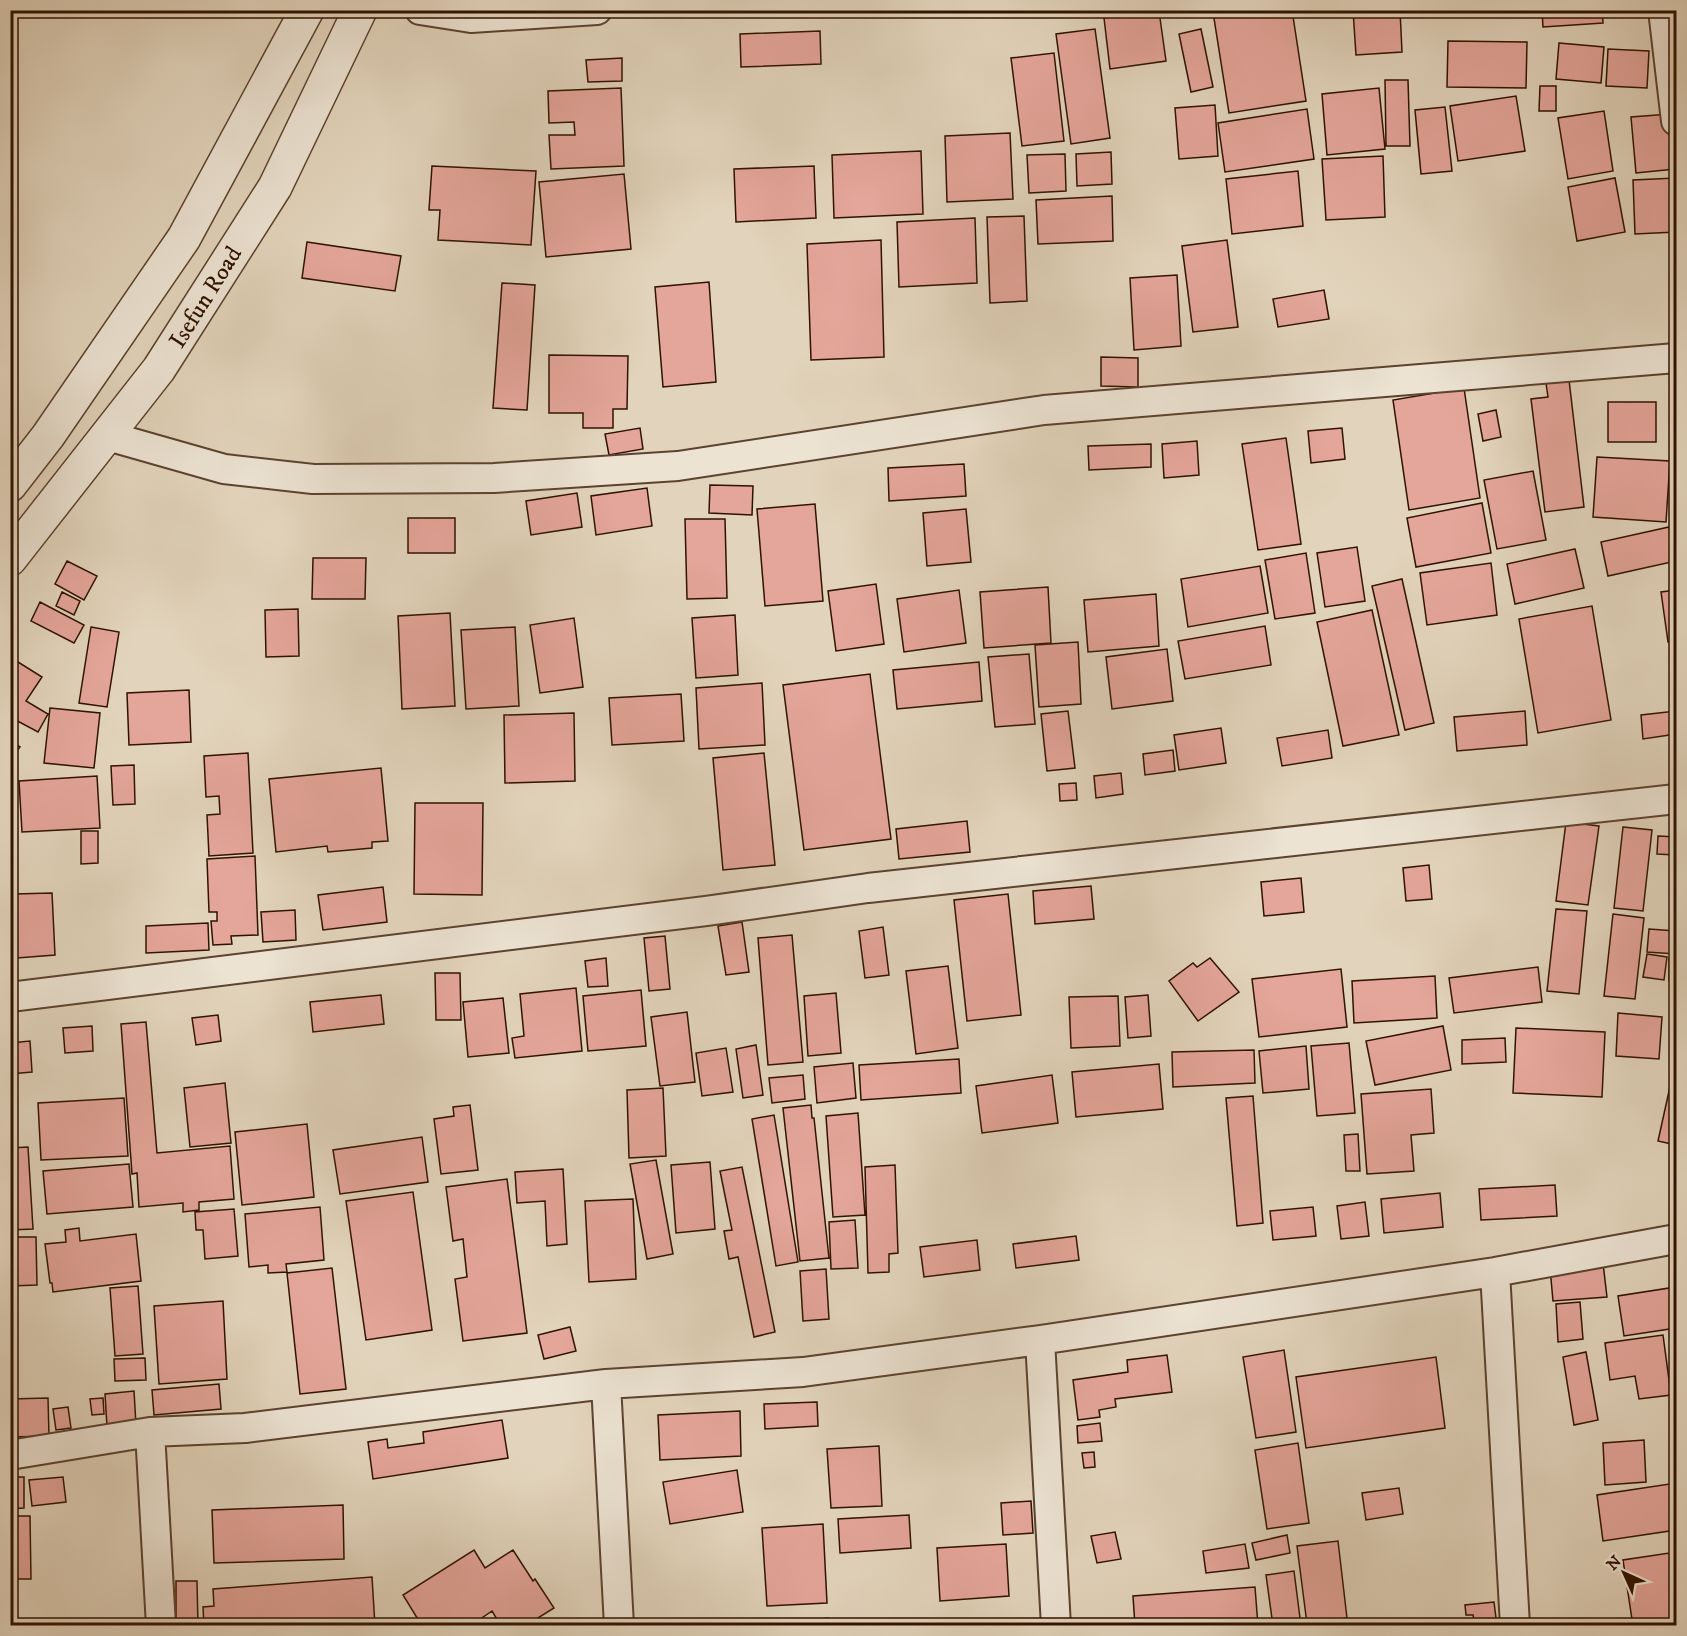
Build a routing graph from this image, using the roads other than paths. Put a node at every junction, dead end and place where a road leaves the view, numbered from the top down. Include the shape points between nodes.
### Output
1 (308, 10) edge
2 (360, 10) edge
3 (420, 10) edge
4 (597, 10) edge
5 (1663, 10) edge
6 (1677, 121) edge
7 (1677, 358) edge
8 (108, 436) junction
9 (10, 485) edge
10 (10, 559) edge
11 (1677, 800) edge
12 (10, 997) edge
13 (1677, 1239) edge
14 (1495, 1272) junction
15 (1040, 1340) junction
16 (606, 1384) junction
17 (150, 1432) junction
18 (10, 1455) edge
19 (161, 1626) edge
20 (619, 1626) edge
21 (1056, 1626) edge
22 (1515, 1626) edge

1 - 9 street, Isefun Road via 184,238
2 - 8 street, Isefun Road via 275,187 159,369
3 - 4 street via 471,18
5 - 6 street
7 - 8 street via 1044,410 678,466 494,478 313,479 224,469
8 - 10 street, Isefun Road
11 - 12 street via 868,888
13 - 14 street
14 - 15 street
14 - 22 street
15 - 16 street via 803,1372
15 - 21 street
16 - 17 street via 245,1428
16 - 20 street
17 - 18 street
17 - 19 street

